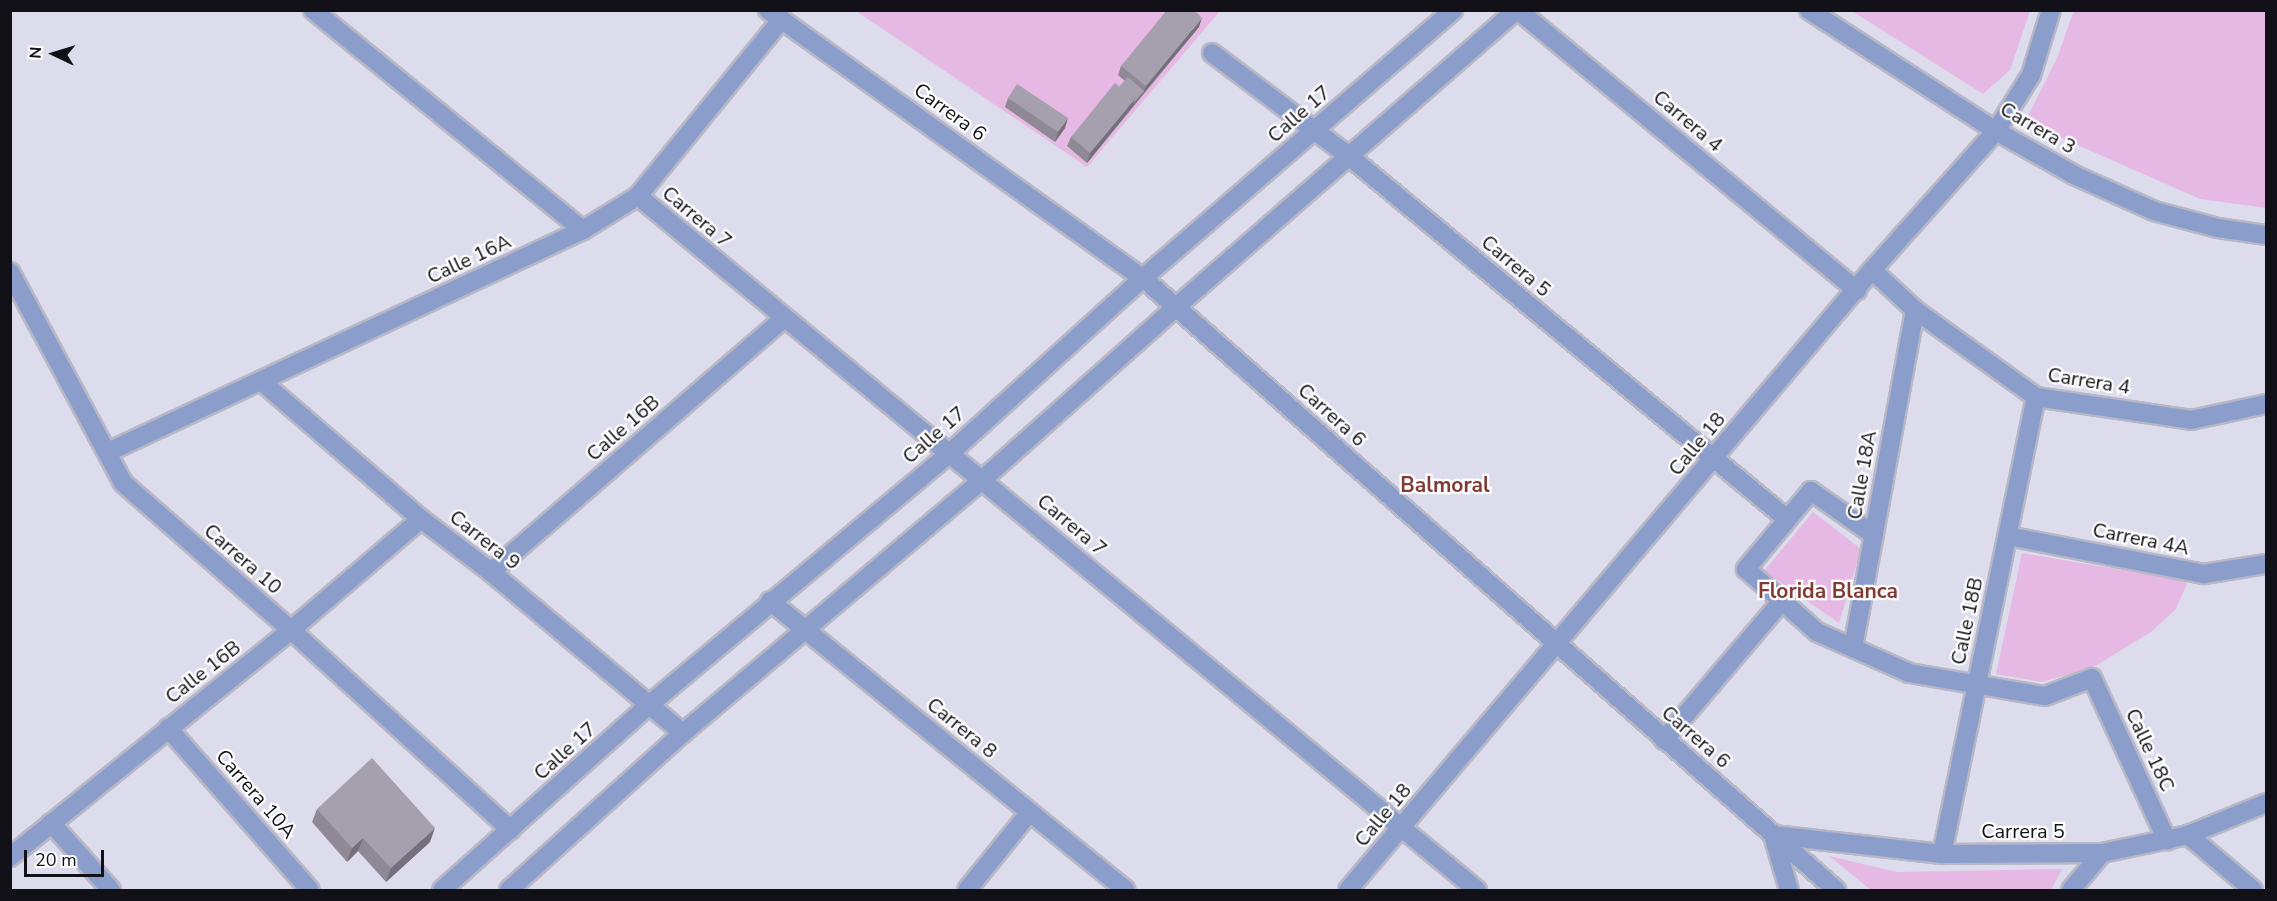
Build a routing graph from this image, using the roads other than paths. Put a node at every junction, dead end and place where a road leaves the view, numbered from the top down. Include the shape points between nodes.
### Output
1 (313, 10) edge
2 (1454, 10) edge
3 (1517, 10) edge
4 (1809, 10) edge
5 (2051, 10) edge
6 (775, 15) edge
7 (1212, 53) dead end
8 (1316, 130) junction
9 (1996, 131) junction
10 (1350, 157) junction
11 (638, 196) junction
12 (583, 230) junction
13 (2266, 235) edge
14 (1872, 270) junction
15 (10, 272) edge
16 (1143, 278) junction
17 (1857, 290) junction
18 (1176, 307) junction
19 (1915, 310) junction
20 (783, 319) junction
21 (261, 381) junction
22 (2036, 397) junction
23 (2266, 404) edge
24 (108, 452) junction
25 (950, 453) junction
26 (1714, 458) junction
27 (982, 480) junction
28 (422, 519) junction
29 (1787, 519) junction
30 (1874, 535) junction
31 (2008, 536) junction
32 (2266, 564) edge
33 (491, 572) junction
34 (770, 601) junction
35 (1782, 603) junction
36 (291, 630) junction
37 (807, 631) junction
38 (1557, 644) junction
39 (1853, 648) junction
40 (1977, 686) junction
41 (650, 704) junction
42 (168, 728) junction
43 (683, 733) junction
44 (1664, 740) junction
45 (2266, 803) edge
46 (1030, 812) junction
47 (51, 823) junction
48 (1401, 828) junction
49 (511, 830) junction
50 (1773, 835) junction
51 (2188, 835) junction
52 (2167, 840) junction
53 (1942, 854) junction
54 (2102, 854) junction
55 (10, 858) edge
56 (111, 891) edge
57 (310, 891) edge
58 (442, 891) edge
59 (509, 891) edge
60 (967, 891) edge
61 (1125, 891) edge
62 (1348, 891) edge
63 (1477, 891) edge
64 (1789, 891) edge
65 (1836, 891) edge
66 (2071, 891) edge
67 (2253, 891) edge

1 - 12 street
2 - 8 street, Calle 17
3 - 10 street
3 - 17 street, Carrera 4
4 - 9 street, Carrera 3
5 - 9 street, Calle 18 via 2031,75
6 - 11 street, Calle 16A
6 - 16 street, Carrera 6
7 - 8 street, Carrera 5
8 - 10 street, Carrera 5
8 - 16 street, Calle 17
9 - 13 street, Carrera 3 via 2074,175 2154,211 2218,228
9 - 14 street, Calle 18
10 - 18 street
10 - 26 street, Carrera 5
11 - 12 street, Calle 16A
11 - 20 street, Carrera 7
12 - 21 street, Calle 16A
14 - 17 street, Calle 18
14 - 19 street, Carrera 4
15 - 24 street, Carrera 10
16 - 18 street, Carrera 6
16 - 25 street, Calle 17
17 - 26 street, Calle 18
18 - 27 street
18 - 38 street, Carrera 6
19 - 22 street, Carrera 4
19 - 30 street, Calle 18A
20 - 25 street, Carrera 7
20 - 33 street, Calle 16B
21 - 24 street, Calle 16A
21 - 28 street, Carrera 9
22 - 23 street, Carrera 4 via 2191,420
22 - 31 street, Calle 18B
24 - 36 street, Carrera 10 via 123,483
25 - 27 street, Carrera 7
25 - 34 street, Calle 17
26 - 29 street, Carrera 5
26 - 38 street, Calle 18
27 - 37 street
27 - 48 street, Carrera 7
28 - 33 street, Carrera 9
28 - 36 street, Calle 16B
29 - 30 street via 1811,491
29 - 35 street via 1746,569
30 - 39 street, Calle 18A
31 - 32 street, Carrera 4A via 2204,574
31 - 40 street, Calle 18B
33 - 41 street, Carrera 9
34 - 37 street, Carrera 8
34 - 41 street, Calle 17
35 - 39 street via 1817,632
35 - 44 street
36 - 42 street, Calle 16B
36 - 49 street, Carrera 10
37 - 43 street
37 - 46 street, Carrera 8
38 - 44 street, Carrera 6
38 - 48 street, Calle 18
39 - 40 street via 1910,673
40 - 52 street, Calle 18C via 2045,696 2092,678
40 - 53 street, Calle 18B
41 - 43 street, Carrera 9
41 - 49 street, Calle 17
42 - 47 street, Calle 16B
42 - 57 street, Carrera 10A
43 - 59 street
44 - 50 street, Carrera 6
45 - 51 street, Carrera 5
46 - 60 street
46 - 61 street, Carrera 8
47 - 55 street, Calle 16B
47 - 56 street
48 - 62 street, Calle 18
48 - 63 street, Carrera 7
49 - 58 street, Calle 17
50 - 53 street, Carrera 5
50 - 64 street
50 - 65 street, Carrera 6
51 - 52 street, Carrera 5
51 - 67 street
52 - 54 street, Carrera 5
53 - 54 street, Carrera 5
54 - 66 street

